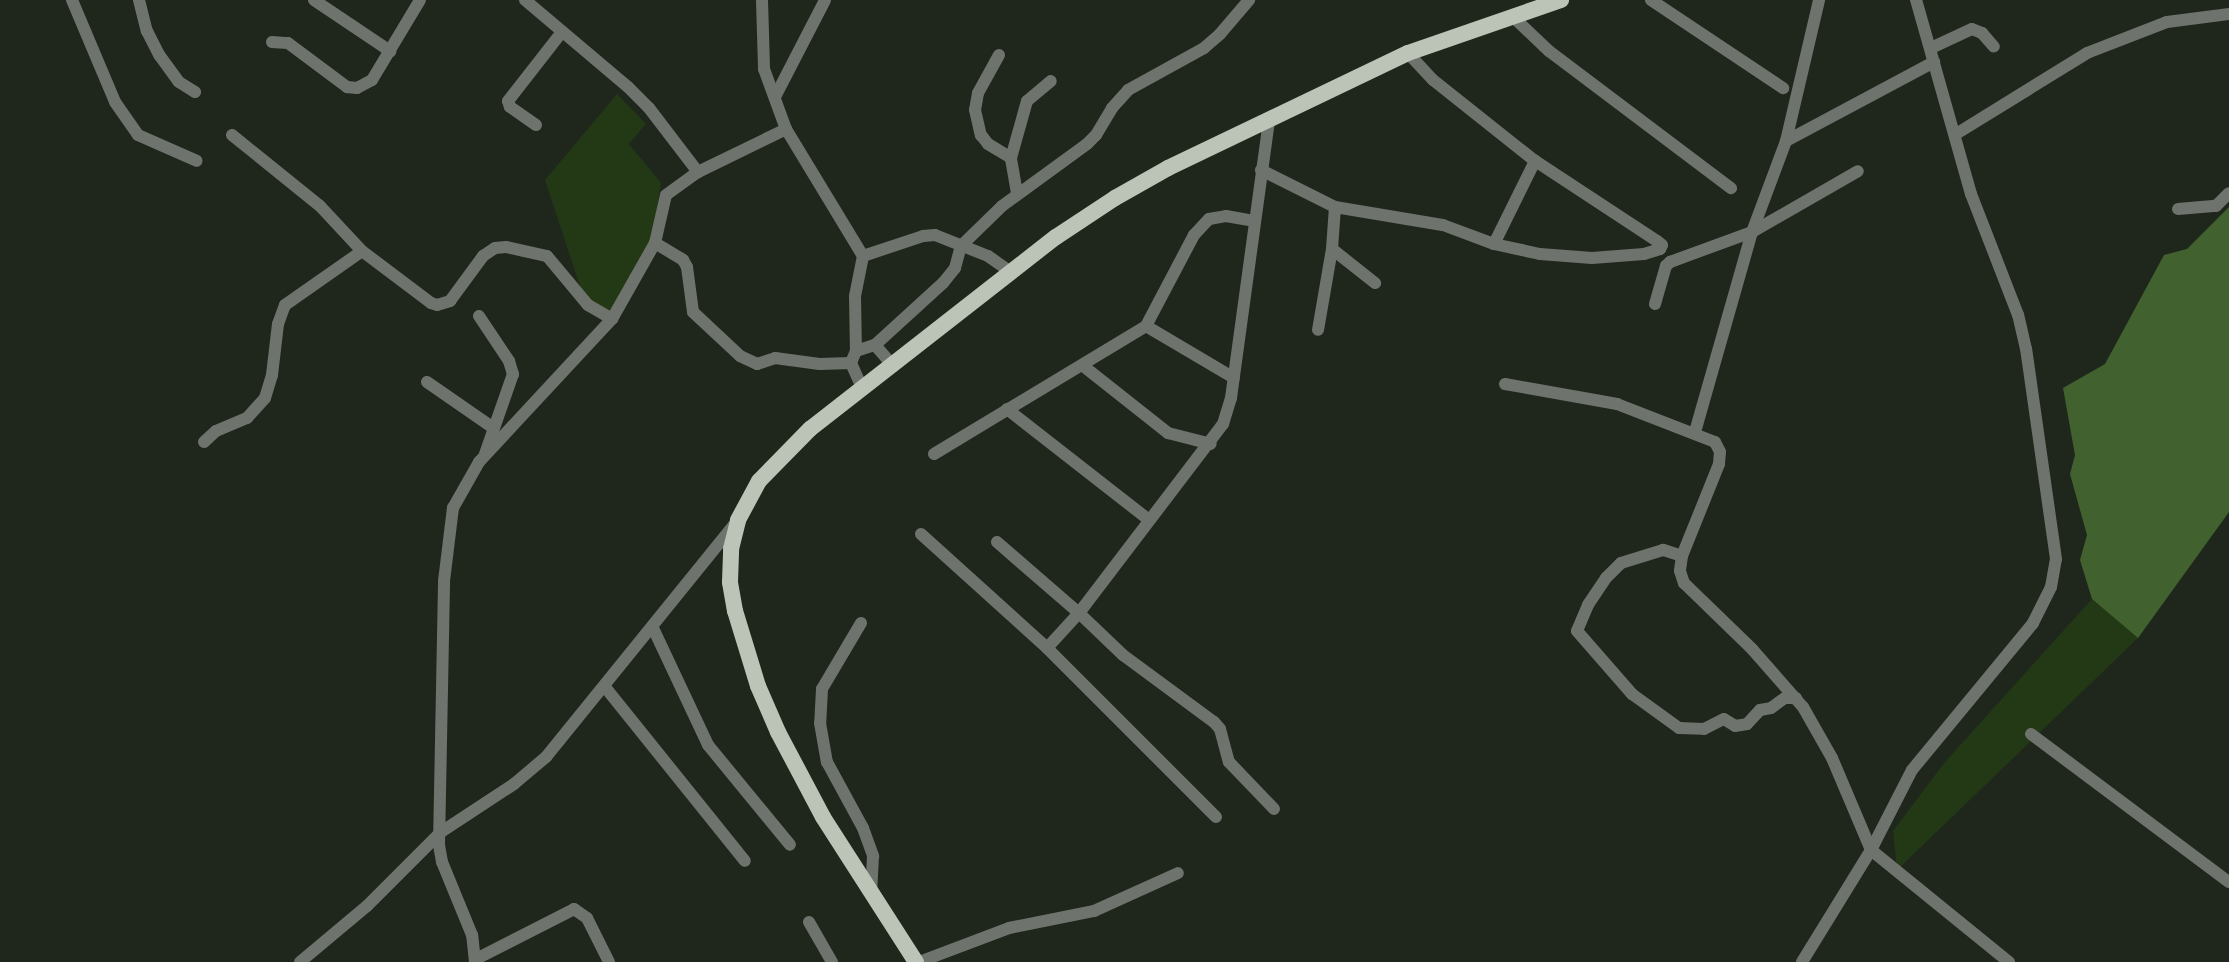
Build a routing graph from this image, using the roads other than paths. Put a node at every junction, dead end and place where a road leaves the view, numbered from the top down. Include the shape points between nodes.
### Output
1 (72, 0) edge
2 (139, 0) edge
3 (314, 0) edge
4 (420, 0) edge
5 (525, 0) edge
6 (762, 0) edge
7 (825, 0) edge
8 (1249, 0) edge
9 (1561, 0) edge
10 (1651, 0) edge
11 (1819, 0) edge
12 (1916, 0) edge
13 (2229, 14) edge
14 (1512, 16) junction
15 (562, 32) junction
16 (272, 42) dead end
17 (1994, 47) dead end
18 (1931, 48) junction
19 (390, 51) junction
20 (1408, 53) junction
21 (999, 55) dead end
22 (1934, 62) junction
23 (1051, 81) dead end
24 (1783, 88) dead end
25 (195, 92) dead end
26 (775, 97) junction
27 (1269, 120) junction
28 (536, 125) dead end
29 (786, 130) junction
30 (1956, 134) junction
31 (232, 135) dead end
32 (1786, 141) junction
33 (1011, 158) junction
34 (197, 161) dead end
35 (1535, 161) junction
36 (1261, 170) junction
37 (698, 172) junction
38 (1858, 172) dead end
39 (1731, 188) dead end
40 (1017, 193) junction
41 (2229, 193) edge
42 (1335, 207) junction
43 (2178, 209) dead end
44 (1254, 221) junction
45 (1752, 232) junction
46 (655, 243) junction
47 (1493, 244) junction
48 (961, 246) junction
49 (1332, 249) junction
50 (362, 251) junction
51 (863, 256) junction
52 (1011, 272) junction
53 (1375, 283) dead end
54 (1655, 304) dead end
55 (479, 316) dead end
56 (612, 319) junction
57 (1146, 326) junction
58 (1318, 330) dead end
59 (875, 345) junction
60 (856, 351) junction
61 (851, 363) junction
62 (1082, 365) junction
63 (892, 366) junction
64 (1234, 378) junction
65 (427, 382) dead end
66 (1505, 384) dead end
67 (862, 388) junction
68 (1007, 409) junction
69 (492, 427) junction
70 (1695, 432) junction
71 (204, 442) dead end
72 (1211, 444) junction
73 (934, 454) dead end
74 (484, 456) junction
75 (738, 520) junction
76 (1149, 520) junction
77 (921, 534) dead end
78 (997, 542) dead end
79 (1682, 556) junction
80 (1079, 613) junction
81 (861, 623) dead end
82 (653, 628) junction
83 (1048, 648) junction
84 (605, 687) junction
85 (1796, 698) junction
86 (2031, 734) dead end
87 (1274, 810) dead end
88 (1216, 817) dead end
89 (441, 832) junction
90 (789, 845) dead end
91 (1871, 850) junction
92 (745, 861) dead end
93 (1178, 873) dead end
94 (2229, 882) edge
95 (871, 892) junction
96 (808, 922) dead end
97 (475, 961) edge
98 (300, 962) edge
99 (609, 962) edge
100 (832, 962) edge
101 (917, 962) edge
102 (1802, 962) edge
103 (2009, 962) edge

1 - 34 street via 115,102 138,135
2 - 25 street via 160,56 179,82
3 - 19 street
4 - 19 street
5 - 15 street
6 - 26 street via 764,69
7 - 26 street
8 - 40 street via 1204,48 1128,90 1087,144
9 - 14 main road
10 - 24 street
11 - 32 street
12 - 18 street
13 - 30 street via 2167,22 2087,52
14 - 20 main road
14 - 39 street via 1549,51
15 - 28 street via 508,101
15 - 37 street via 642,101
16 - 19 street via 288,43 347,87 356,88 372,80
17 - 18 street via 1972,29
18 - 22 street
20 - 27 main road
20 - 35 street via 1433,80
21 - 33 street via 978,93 975,110 981,135
22 - 30 street
22 - 32 street
23 - 33 street via 1027,101
26 - 29 street
27 - 36 street
27 - 52 main road via 1115,198
29 - 37 street
29 - 51 street
30 - 91 street via 1971,194 2007,284 2026,349 2056,559 2051,587 2033,623 1912,770
31 - 50 street via 320,206
32 - 45 street
33 - 40 street
35 - 47 street
35 - 47 street via 1657,241 1660,249 1592,258
36 - 42 street
36 - 44 street
37 - 46 street via 666,195
38 - 45 street
40 - 48 street
41 - 43 street via 2217,206
42 - 47 street via 1443,225
42 - 49 street
44 - 57 street via 1226,216 1202,225
44 - 64 street
45 - 54 street via 1670,262
45 - 70 street
46 - 56 street
46 - 61 street via 683,260 693,312 740,356 757,364 775,358
48 - 51 street via 935,235 923,236
48 - 52 street via 988,256
48 - 59 street via 955,268 943,283
49 - 53 street
49 - 58 street
50 - 56 street via 437,305 455,296 489,251 506,247 541,253 587,305
50 - 71 street via 285,305 265,398 247,418 216,431
51 - 60 street via 855,296
52 - 63 main road
55 - 69 street via 513,374
56 - 74 street
57 - 62 street
57 - 64 street
59 - 60 street
59 - 63 street
60 - 61 street
61 - 67 street
62 - 68 street
62 - 72 street via 1168,433
63 - 67 main road
64 - 72 street via 1228,412
65 - 69 street
66 - 70 street via 1617,404
67 - 75 main road via 781,457 759,481
68 - 73 street
68 - 76 street
69 - 74 street
70 - 79 street via 1715,442 1719,464
72 - 76 street
74 - 89 street via 458,495 449,523
75 - 82 street
75 - 95 main road via 730,582 758,686 801,779
76 - 80 street
77 - 83 street
78 - 80 street
79 - 85 street via 1684,583
79 - 85 street via 1663,550 1621,563 1588,605 1577,631 1632,694 1678,728 1705,729 1724,719 1735,726 1747,724 1760,710
80 - 83 street
80 - 87 street via 1133,664 1214,722 1229,762
81 - 95 street via 822,689 820,723 827,762 873,856
82 - 84 street
82 - 90 street via 708,745
83 - 88 street
84 - 89 street via 531,771
84 - 92 street
85 - 91 street via 1817,729
86 - 94 street
89 - 97 street via 440,854 472,935
89 - 98 street via 367,906
91 - 102 street
91 - 103 street
93 - 101 street via 1094,911 1009,928
95 - 101 main road
96 - 100 street
97 - 99 street via 574,909 587,918

